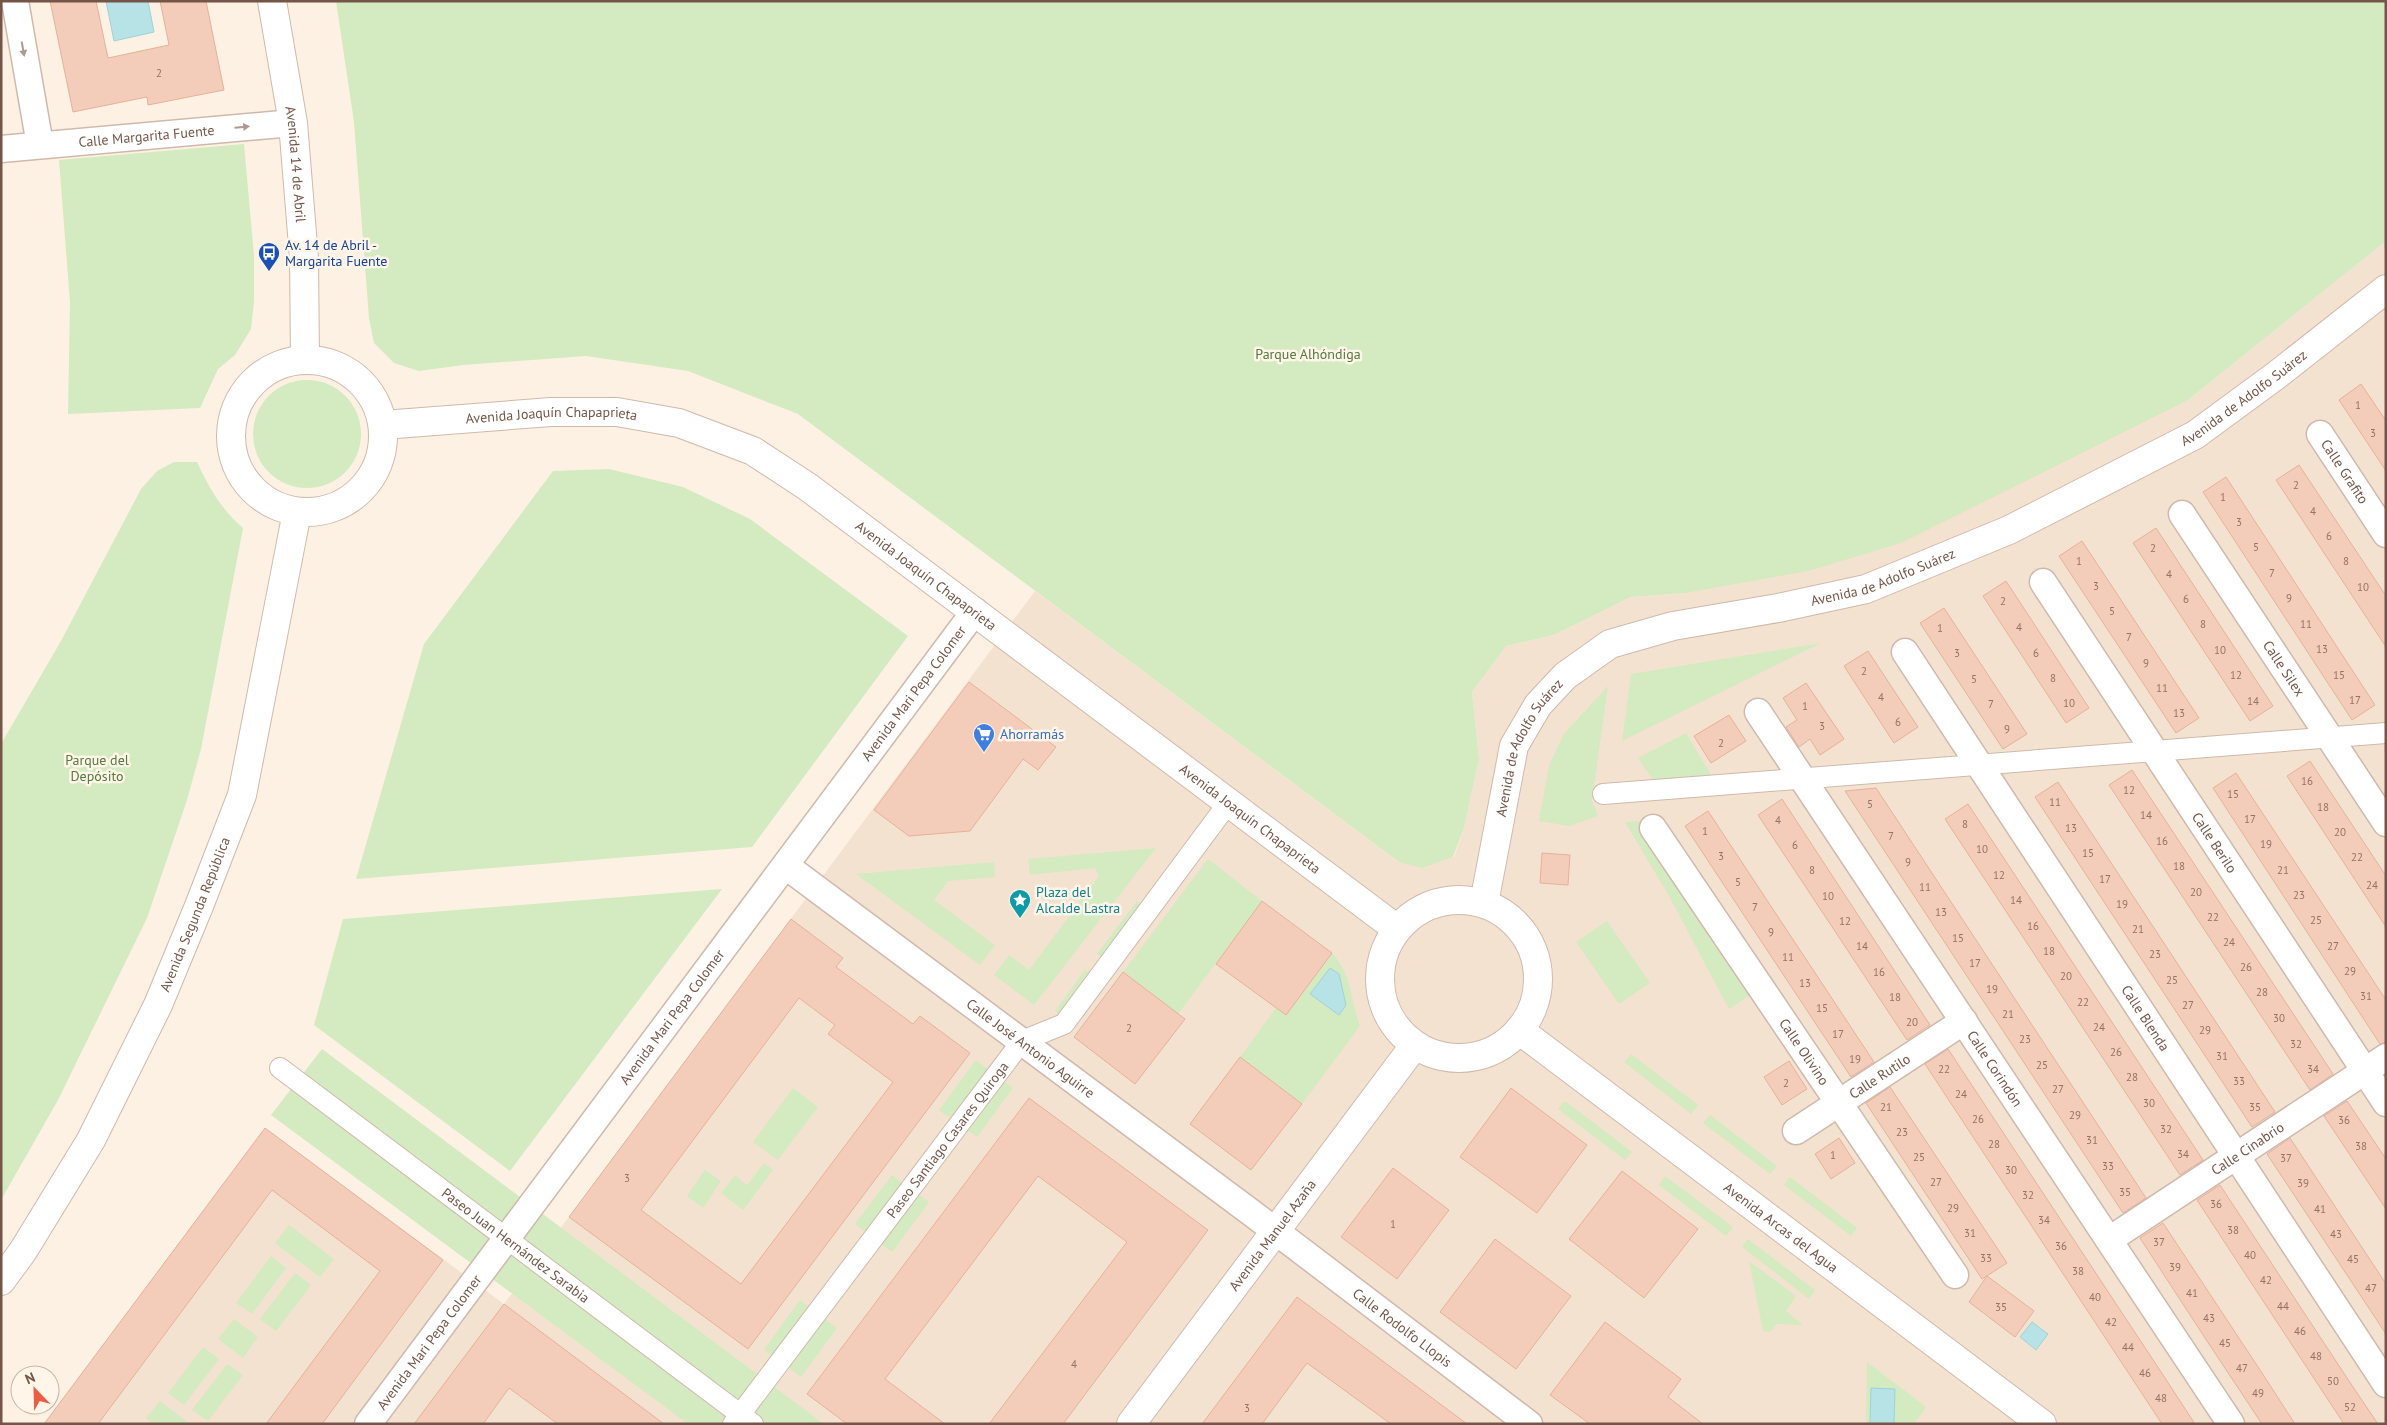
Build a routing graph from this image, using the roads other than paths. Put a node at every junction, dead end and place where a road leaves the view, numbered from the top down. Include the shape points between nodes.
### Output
1 (14, 1) edge
2 (272, 1) edge
3 (293, 122) junction
4 (40, 145) junction
5 (1, 148) edge
6 (2386, 288) edge
7 (306, 359) junction
8 (383, 424) junction
9 (2320, 434) dead end
10 (297, 512) junction
11 (2182, 514) dead end
12 (2386, 534) edge
13 (2043, 582) dead end
14 (975, 612) junction
15 (1905, 652) dead end
16 (1758, 712) dead end
17 (2386, 733) edge
18 (2330, 737) junction
19 (2154, 751) junction
20 (1978, 765) junction
21 (1802, 779) junction
22 (1603, 794) dead end
23 (1230, 802) junction
24 (2386, 822) edge
25 (1653, 828) dead end
26 (786, 866) junction
27 (1484, 903) junction
28 (1397, 929) junction
29 (1964, 1021) junction
30 (1519, 1030) junction
31 (1022, 1042) junction
32 (1414, 1046) junction
33 (2375, 1064) edge
34 (280, 1068) dead end
35 (1839, 1102) junction
36 (2386, 1103) edge
37 (1796, 1131) dead end
38 (2236, 1156) junction
39 (1275, 1231) junction
40 (507, 1237) junction
41 (2109, 1240) junction
42 (1956, 1275) dead end
43 (1, 1281) edge
44 (2386, 1384) edge
45 (742, 1421) edge
46 (1525, 1422) edge
47 (368, 1424) edge
48 (1131, 1424) edge
49 (2042, 1424) edge
50 (2231, 1424) edge

1 -> 4 street
2 - 3 street, Avenida 14 de Abril
4 -> 3 street, Calle Margarita Fuente
3 - 7 street, Avenida 14 de Abril via 304,258
4 - 5 street, Calle Margarita Fuente
6 - 27 street, Avenida de Adolfo Suárez via 2278,374 2194,434 2009,530 1866,589 1673,626 1610,644 1565,676 1538,705 1514,746
7 - 8 street via 348,371 365,385 377,403
7 - 10 street via 280,364 258,377 242,396 232,422 231,445 238,469 252,490 273,505
8 - 10 street via 383,448 376,470 362,490 343,504 321,512
8 - 14 street, Avenida Joaquín Chapaprieta via 551,412 617,412 678,424 753,451 808,487
9 - 12 street, Calle Grafito
10 - 43 street, Avenida Segunda República via 242,795 158,1005 90,1140 23,1251
11 - 18 street, Calle Silex
13 - 19 street, Calle Berilo
14 - 23 street, Avenida Joaquín Chapaprieta
14 - 26 street, Avenida Mari Pepa Colomer
15 - 20 street, Calle Blenda
16 - 21 street, Calle Corindón
17 - 18 street
18 - 19 street
18 - 24 street, Calle Silex
19 - 20 street
19 - 33 street, Calle Berilo
20 - 21 street
20 - 38 street, Calle Blenda
21 - 22 street
21 - 29 street, Calle Corindón
23 - 28 street, Avenida Joaquín Chapaprieta
23 - 31 street, Paseo Santiago Casares Quiroga via 1064,1024
25 - 35 street, Calle Olivino
26 - 31 street, Calle José Antonio Aguirre
26 - 40 street, Avenida Mari Pepa Colomer
27 - 28 street via 1460,899 1435,903 1413,914
27 - 30 street via 1507,915 1525,934 1535,957 1538,983 1532,1008
28 - 32 street via 1383,955 1379,980 1384,1006 1397,1029
29 - 35 street, Calle Rutilo
29 - 41 street, Calle Corindón
30 - 32 street via 1496,1048 1459,1058 1437,1055
30 - 49 street, Avenida Arcas del Agua
31 - 39 street, Calle José Antonio Aguirre
31 - 45 street, Paseo Santiago Casares Quiroga
32 - 39 street, Avenida Manuel Azaña
33 - 36 street, Calle Berilo
33 - 38 street, Calle Cinabrio
34 - 40 street, Paseo Juan Hernández Sarabia
35 - 37 street, Calle Rutilo
35 - 42 street, Calle Olivino
38 - 41 street, Calle Cinabrio
38 - 44 street, Calle Blenda
39 - 46 street, Calle Rodolfo Llopis
39 - 48 street, Avenida Manuel Azaña
40 - 45 street, Paseo Juan Hernández Sarabia
40 - 47 street, Avenida Mari Pepa Colomer
41 - 50 street, Calle Corindón

